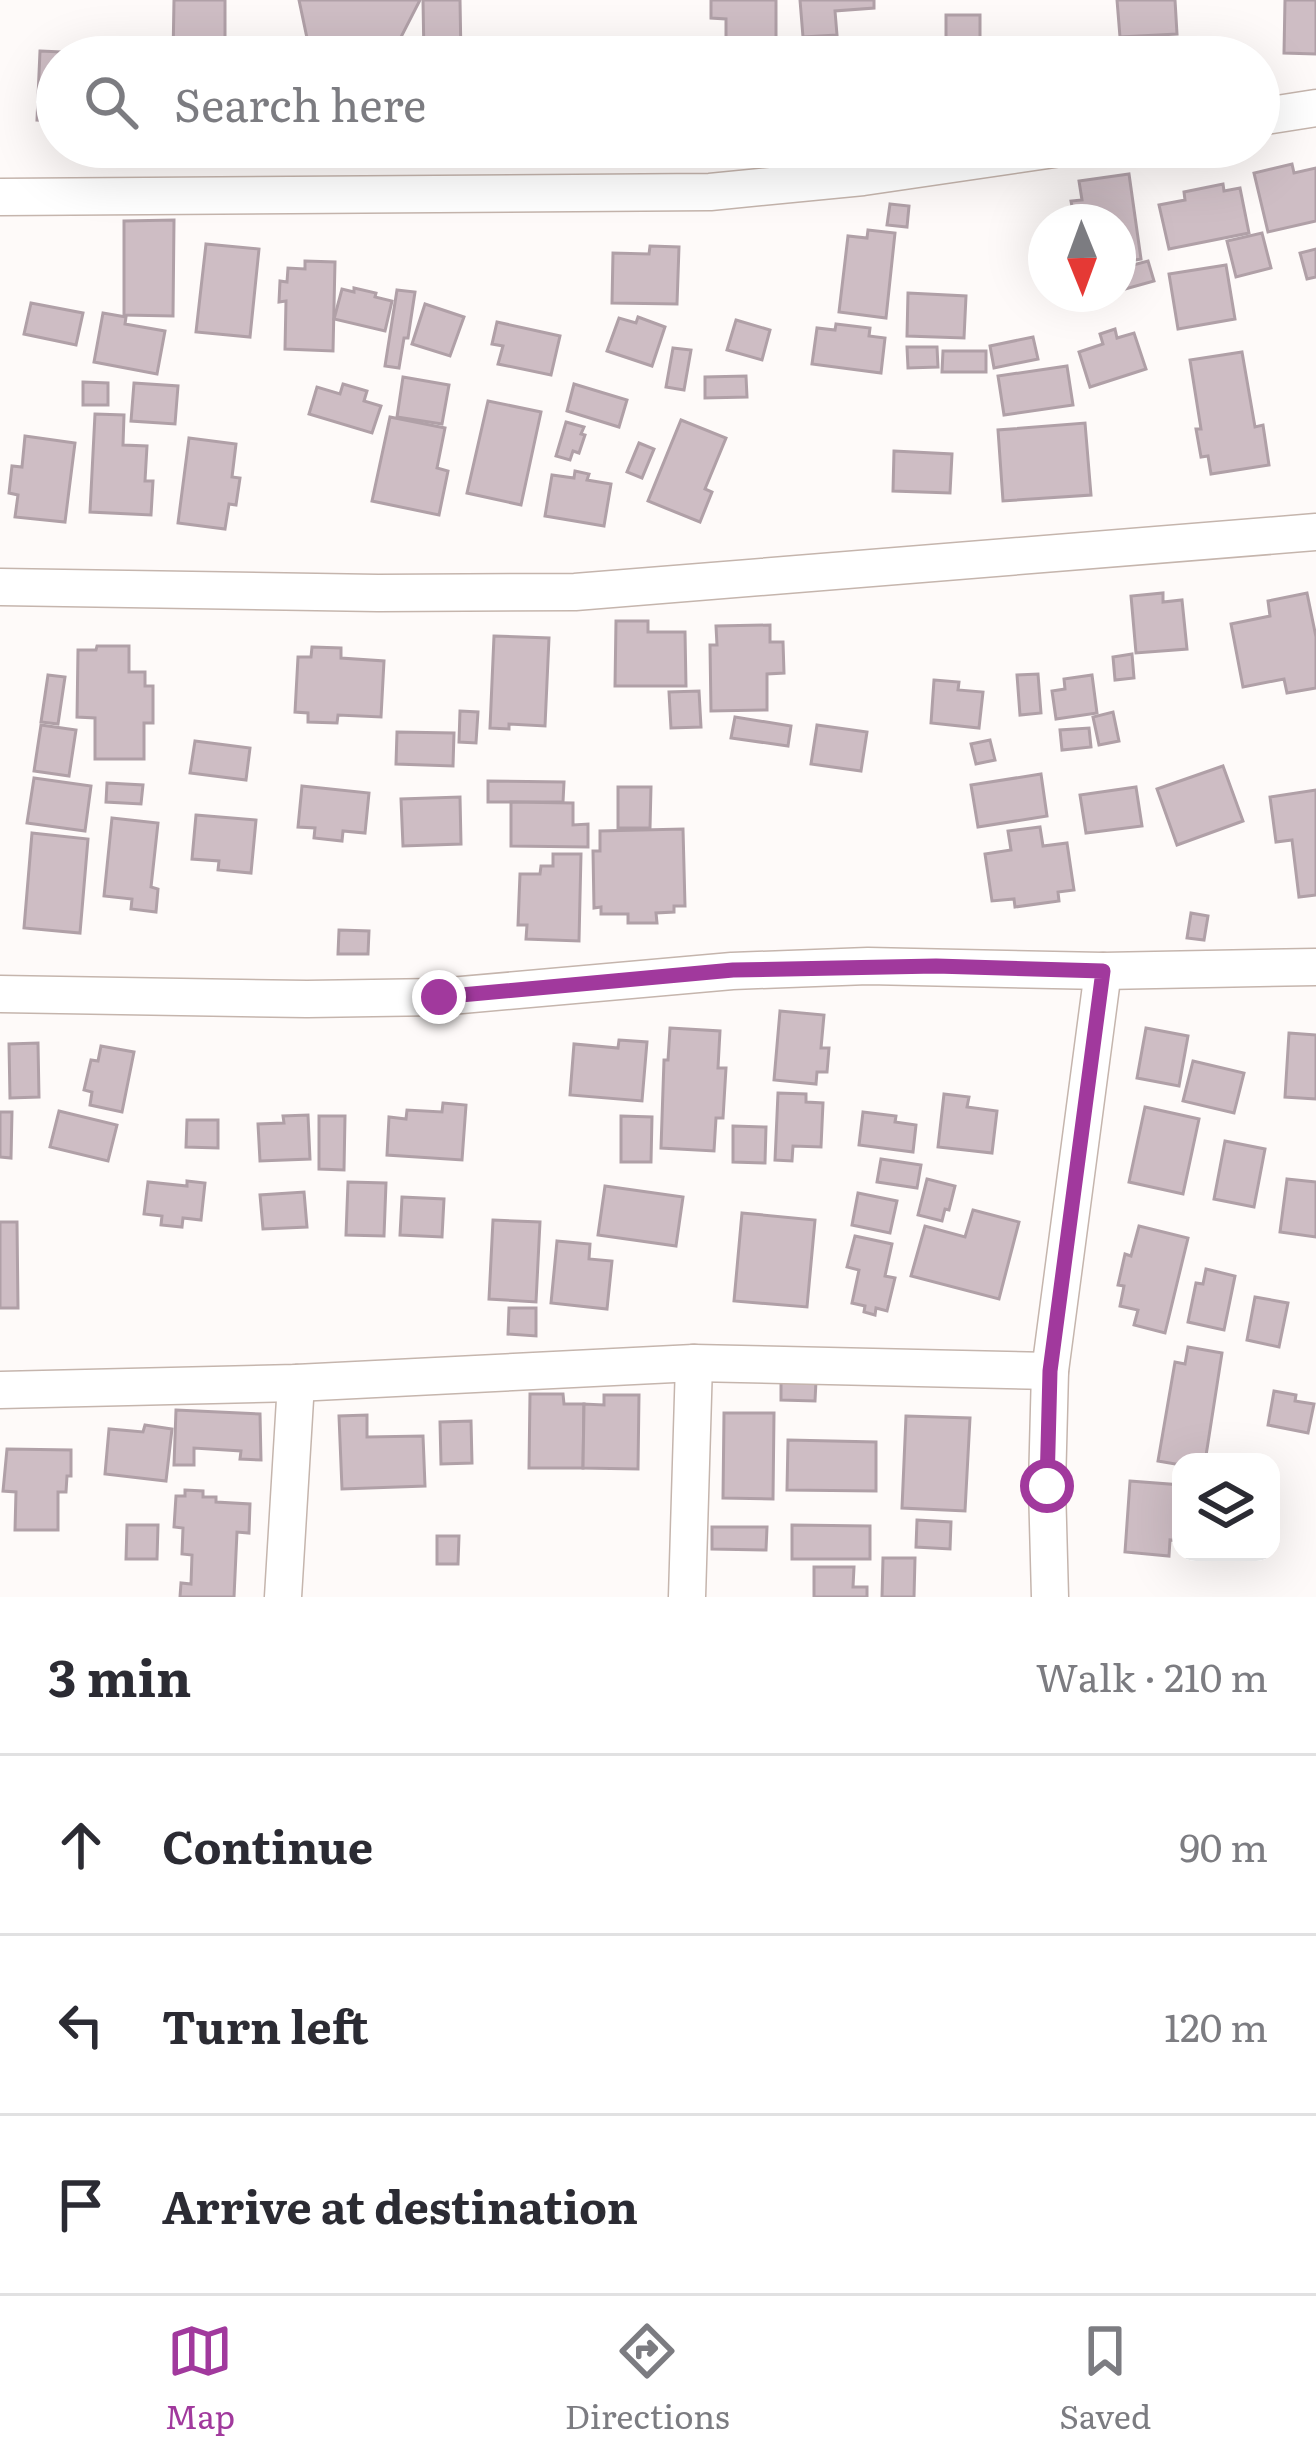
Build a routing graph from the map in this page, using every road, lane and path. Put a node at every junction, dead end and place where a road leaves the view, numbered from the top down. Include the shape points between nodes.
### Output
1 (1316, 108) edge
2 (1280, 114) edge
3 (924, 168) edge
4 (0, 197) edge
5 (1316, 532) edge
6 (0, 587) edge
7 (1316, 967) edge
8 (1103, 971) junction
9 (0, 994) edge
10 (694, 1363) junction
11 (1050, 1371) junction
12 (296, 1383) junction
13 (0, 1390) edge
14 (283, 1597) edge
15 (687, 1597) edge
16 (1050, 1597) edge

1 - 2 street
3 - 4 street via 710,192
5 - 6 street via 574,592
7 - 8 street
8 - 9 street via 733,970 439,997
8 - 11 street
10 - 11 street
10 - 12 street
10 - 15 street
11 - 16 street
12 - 13 street
12 - 14 street

